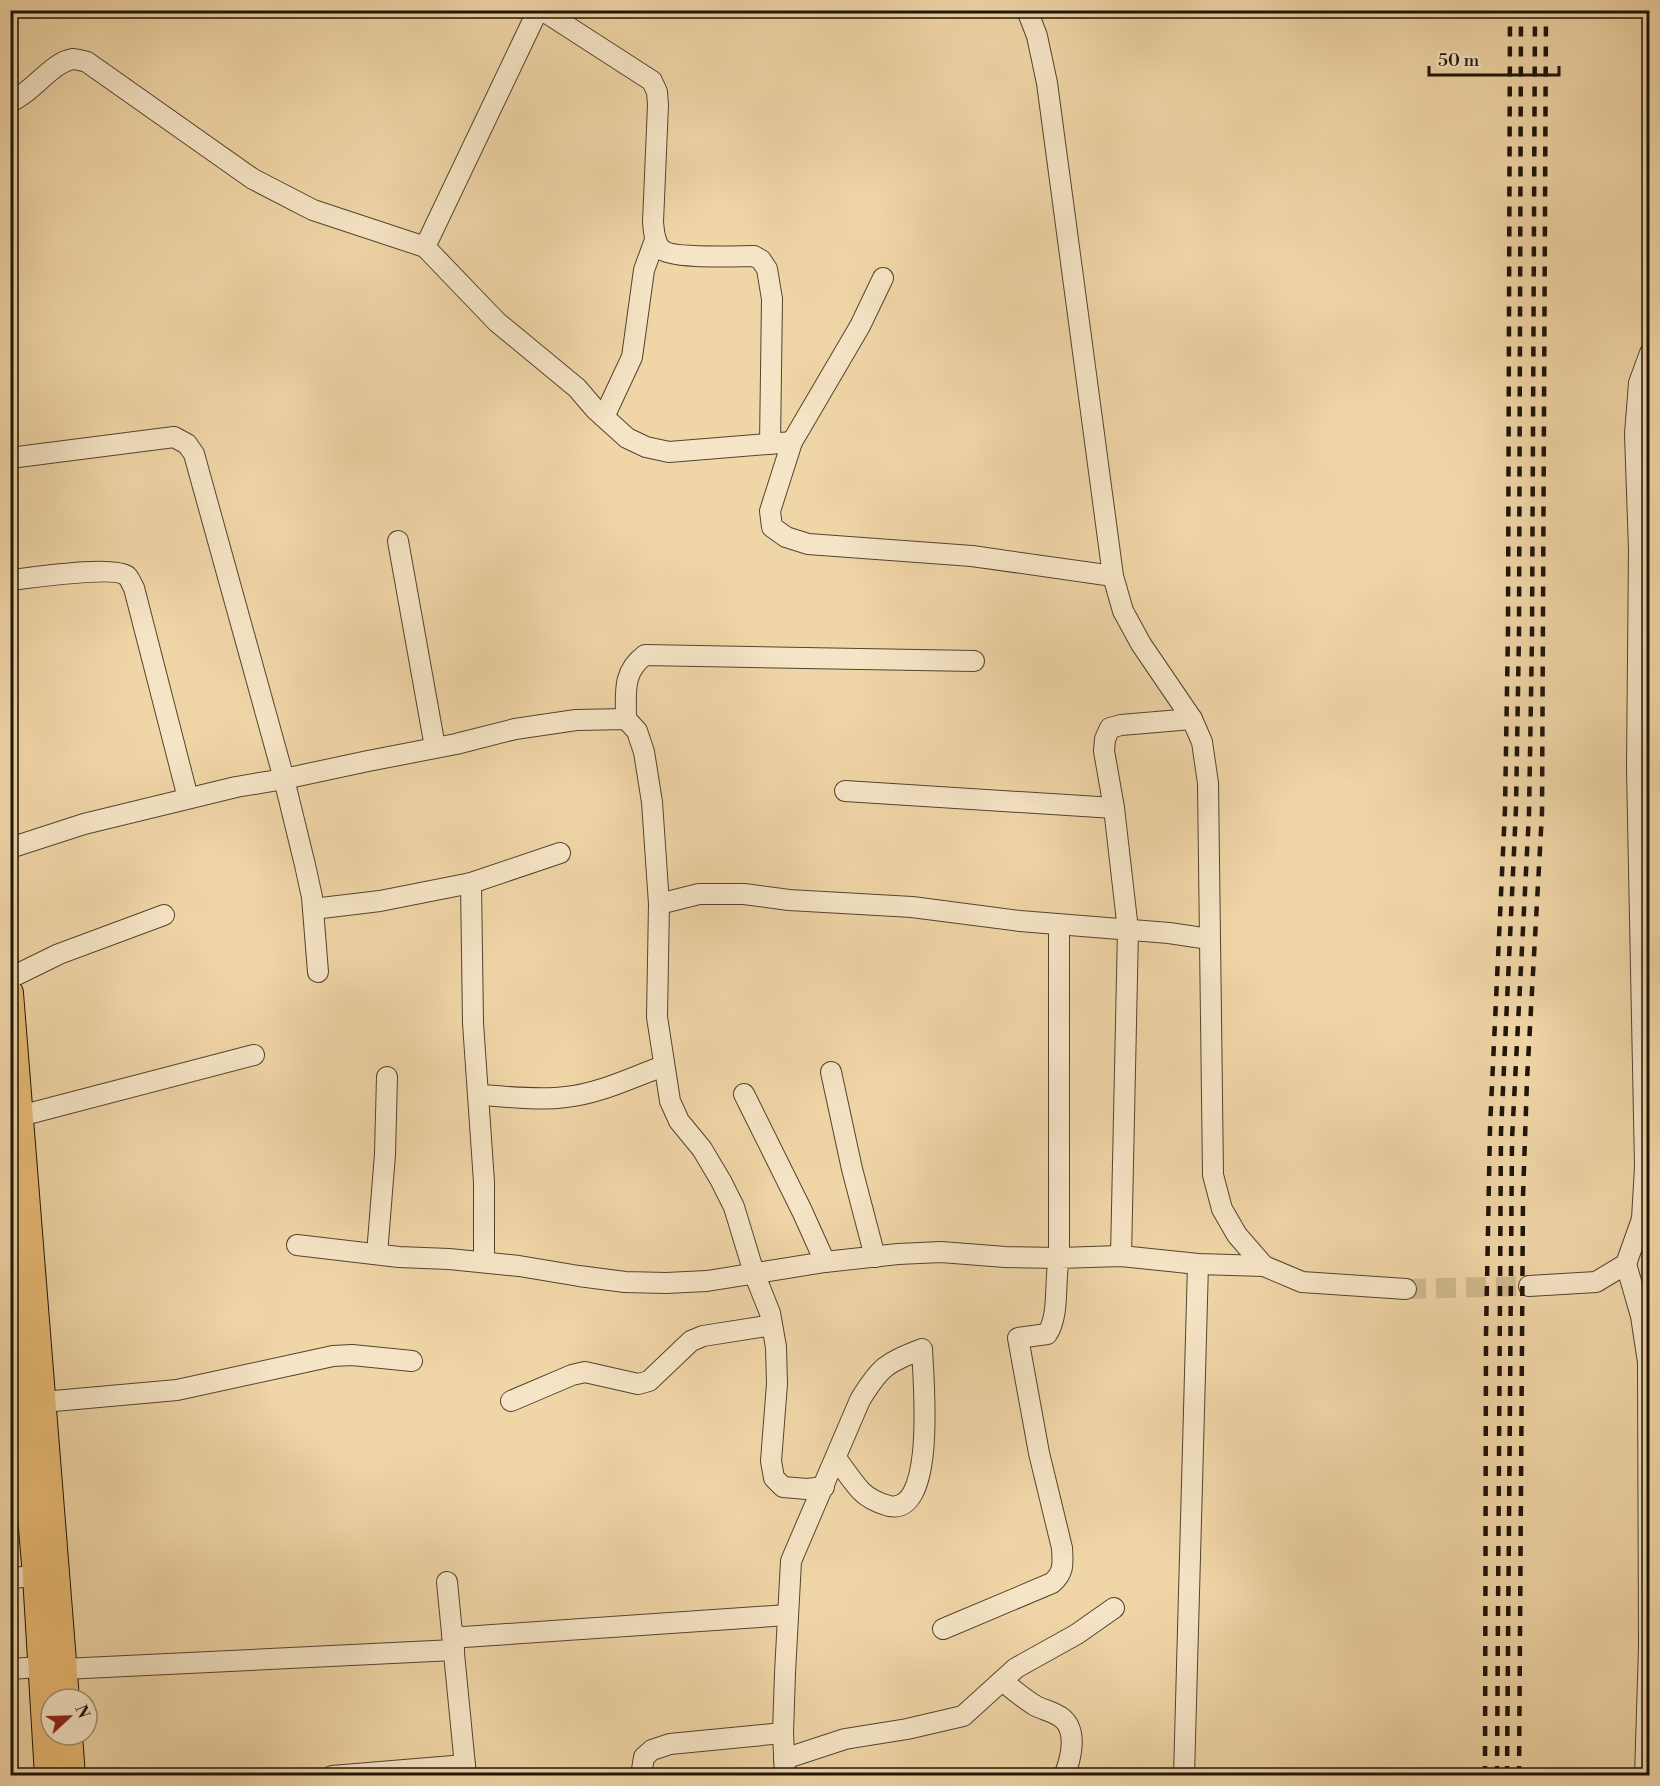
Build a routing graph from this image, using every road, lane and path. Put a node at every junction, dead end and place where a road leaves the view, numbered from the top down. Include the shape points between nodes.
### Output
1 (540, 10) edge
2 (1028, 10) edge
3 (10, 102) edge
4 (655, 240) junction
5 (425, 247) junction
6 (883, 278) dead end
7 (1650, 353) edge
8 (604, 417) junction
9 (792, 442) junction
10 (770, 444) junction
11 (10, 458) edge
12 (1643, 476) edge
13 (398, 541) dead end
14 (1113, 576) junction
15 (10, 580) edge
16 (1644, 616) edge
17 (974, 661) dead end
18 (626, 719) junction
19 (1192, 719) junction
20 (1644, 728) edge
21 (435, 747) junction
22 (284, 779) junction
23 (845, 791) dead end
24 (188, 798) junction
25 (1114, 808) junction
26 (10, 848) edge
27 (560, 853) dead end
28 (1644, 854) edge
29 (471, 883) junction
30 (659, 904) junction
31 (313, 909) junction
32 (164, 915) dead end
33 (1059, 925) junction
34 (1128, 930) junction
35 (1209, 939) junction
36 (1645, 971) edge
37 (318, 972) dead end
38 (10, 978) edge
39 (10, 993) edge
40 (254, 1055) dead end
41 (664, 1066) junction
42 (831, 1072) dead end
43 (387, 1077) dead end
44 (744, 1094) dead end
45 (478, 1095) junction
46 (20, 1116) junction
47 (297, 1245) dead end
48 (376, 1254) junction
49 (1121, 1256) junction
50 (875, 1257) junction
51 (1059, 1258) junction
52 (484, 1262) junction
53 (825, 1262) junction
54 (10, 1264) edge
55 (1198, 1264) junction
56 (1626, 1264) junction
57 (1264, 1266) junction
58 (754, 1273) junction
59 (1529, 1286) tunnel mouth
60 (1406, 1288) tunnel mouth
61 (1642, 1290) edge
62 (772, 1324) junction
63 (412, 1361) dead end
64 (511, 1401) dead end
65 (43, 1402) junction
66 (836, 1458) junction
67 (824, 1486) junction
68 (47, 1575) junction
69 (10, 1578) edge
70 (447, 1582) dead end
71 (1114, 1608) dead end
72 (788, 1615) junction
73 (943, 1629) dead end
74 (453, 1642) junction
75 (1649, 1647) edge
76 (53, 1668) junction
77 (10, 1669) edge
78 (1002, 1681) junction
79 (61, 1687) edge
80 (783, 1733) junction
81 (70, 1747) edge
82 (785, 1768) edge
83 (465, 1770) edge
84 (48, 1776) edge
85 (72, 1776) edge
86 (332, 1776) edge
87 (641, 1776) edge
88 (1064, 1776) edge
89 (1184, 1776) edge
90 (1645, 1776) edge

1 - 4 street via 652,81 658,105
1 - 5 street
2 - 14 street via 1047,83
3 - 5 street via 62,63 74,59 87,62 254,179 313,210
4 - 8 street via 644,270 632,357
4 - 10 street via 669,254 754,256 767,269 772,299
5 - 8 street via 497,322 578,388
6 - 9 street via 860,326
7 - 12 street via 1639,383 1635,434
8 - 10 street via 627,438 669,452
9 - 10 street
9 - 14 street via 770,511 772,527 786,537 808,544 972,556
11 - 22 street via 174,437 187,444 194,454
12 - 16 street via 1639,549
13 - 21 street
14 - 19 street via 1123,611 1141,644
15 - 24 street via 101,571 128,577
16 - 20 street
17 - 18 street via 645,655 634,663 627,681
18 - 21 street via 576,720
18 - 30 street via 637,731 644,752 652,802
19 - 25 street via 1110,728 1104,751
19 - 35 street via 1202,742 1208,783
20 - 28 street
21 - 22 street
22 - 24 street
22 - 31 street
23 - 25 street
24 - 26 street via 84,824
25 - 34 street
27 - 29 street
28 - 36 street
29 - 31 street
29 - 45 street
30 - 33 street via 699,894 744,894
30 - 41 street via 657,1017
31 - 37 street
32 - 38 street via 59,954
33 - 34 street
33 - 51 street
34 - 35 street
34 - 49 street
35 - 57 street via 1213,1175 1222,1209 1237,1235
36 - 56 street via 1642,1219
39 - 46 main road
40 - 46 street
41 - 45 street via 568,1097
41 - 58 street via 670,1101 679,1121 722,1181
42 - 50 street
43 - 48 street
44 - 53 street
45 - 52 street via 483,1149
46 - 65 main road
47 - 48 street
48 - 52 street
49 - 51 street
49 - 55 street
50 - 51 street via 941,1252
50 - 53 street
51 - 73 street via 1054,1324 1047,1334 1018,1338 1039,1453 1062,1548 1060,1576 1052,1583
52 - 58 street via 625,1282 707,1281
53 - 58 street
54 - 68 main road
55 - 57 street
55 - 89 street
56 - 59 street via 1596,1282
56 - 61 street
57 - 60 street via 1302,1282
58 - 62 street
61 - 75 street via 1641,1316 1648,1362
62 - 64 street via 691,1341 649,1381 638,1384 585,1372
62 - 67 street via 777,1384 771,1461 774,1478 783,1487 807,1490
63 - 65 street via 333,1356 177,1390
65 - 68 main road
66 - 66 street via 874,1377 892,1361 922,1349 922,1467 913,1496 893,1507 876,1503 862,1493
66 - 67 street
67 - 72 street via 791,1561
68 - 69 street
68 - 76 main road
70 - 74 street
71 - 78 street via 1016,1668
72 - 74 street via 464,1637
72 - 80 street
74 - 76 street
74 - 83 street
75 - 90 street
76 - 77 street
76 - 79 main road
76 - 84 main road
78 - 82 street via 963,1716 845,1739
78 - 88 street via 1036,1706 1063,1719 1072,1740
80 - 82 street
80 - 87 street via 670,1744 644,1757
81 - 85 main road
83 - 86 street

